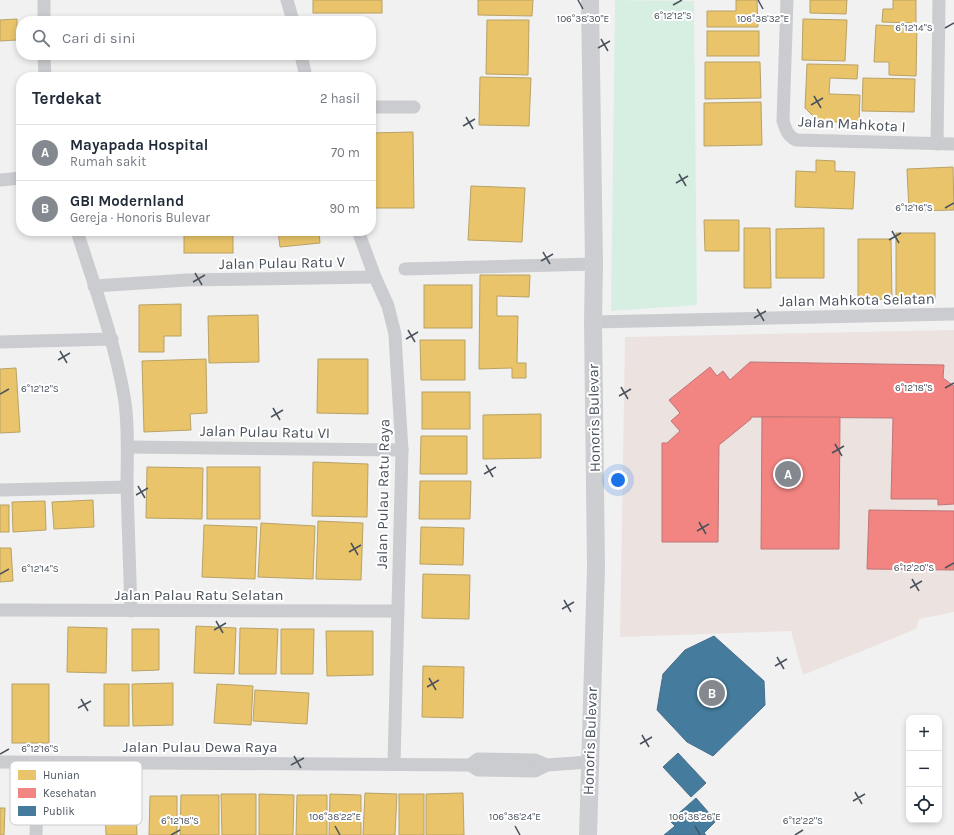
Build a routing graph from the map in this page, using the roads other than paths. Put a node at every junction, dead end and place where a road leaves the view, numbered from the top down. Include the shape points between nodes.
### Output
1 (44, 0) edge
2 (287, 0) edge
3 (590, 0) edge
4 (787, 0) edge
5 (939, 0) edge
6 (44, 16) edge
7 (291, 16) edge
8 (44, 60) edge
9 (302, 60) edge
10 (45, 72) edge
11 (305, 72) edge
12 (376, 107) edge
13 (414, 107) dead end
14 (937, 144) junction
15 (954, 144) edge
16 (16, 178) edge
17 (0, 180) edge
18 (79, 236) edge
19 (360, 236) edge
20 (594, 264) junction
21 (405, 269) dead end
22 (375, 277) junction
23 (94, 286) junction
24 (954, 314) edge
25 (594, 322) junction
26 (112, 340) junction
27 (0, 342) edge
28 (128, 446) junction
29 (402, 450) junction
30 (127, 487) junction
31 (0, 490) edge
32 (0, 610) edge
33 (131, 611) junction
34 (397, 611) junction
35 (0, 762) edge
36 (10, 762) edge
37 (589, 762) junction
38 (142, 763) edge
39 (394, 763) junction
40 (36, 825) edge
41 (36, 835) edge
42 (588, 835) edge

1 - 6 street
2 - 7 street
3 - 20 street, Honoris Bulevar
4 - 14 street, Jalan Mahkota I via 784,121 786,132 791,137 796,140
5 - 14 street
8 - 10 street
9 - 11 street
12 - 13 street
14 - 15 street, Jalan Mahkota I
16 - 17 street
18 - 23 street
19 - 22 street, Jalan Pulau Ratu Raya
20 - 21 street
20 - 25 street, Honoris Bulevar
22 - 23 street, Jalan Pulau Ratu V via 187,280
22 - 29 street, Jalan Pulau Ratu Raya via 388,306 395,334
23 - 26 street
24 - 25 street, Jalan Mahkota Selatan
25 - 37 street, Honoris Bulevar via 596,568
26 - 27 street
26 - 28 street via 124,397
28 - 29 street, Jalan Pulau Ratu VI
28 - 30 street
29 - 34 street, Jalan Pulau Ratu Raya
30 - 31 street
30 - 33 street
32 - 33 street, Jalan Palau Ratu Selatan
33 - 34 street, Jalan Palau Ratu Selatan
34 - 39 street, Jalan Pulau Ratu Raya
35 - 36 street, Jalan Pulau Dewa Raya
37 - 39 street, Jalan Pulau Dewa Raya via 547,764 535,771 478,770 470,765
37 - 42 street, Honoris Bulevar
38 - 39 street, Jalan Pulau Dewa Raya
40 - 41 street

